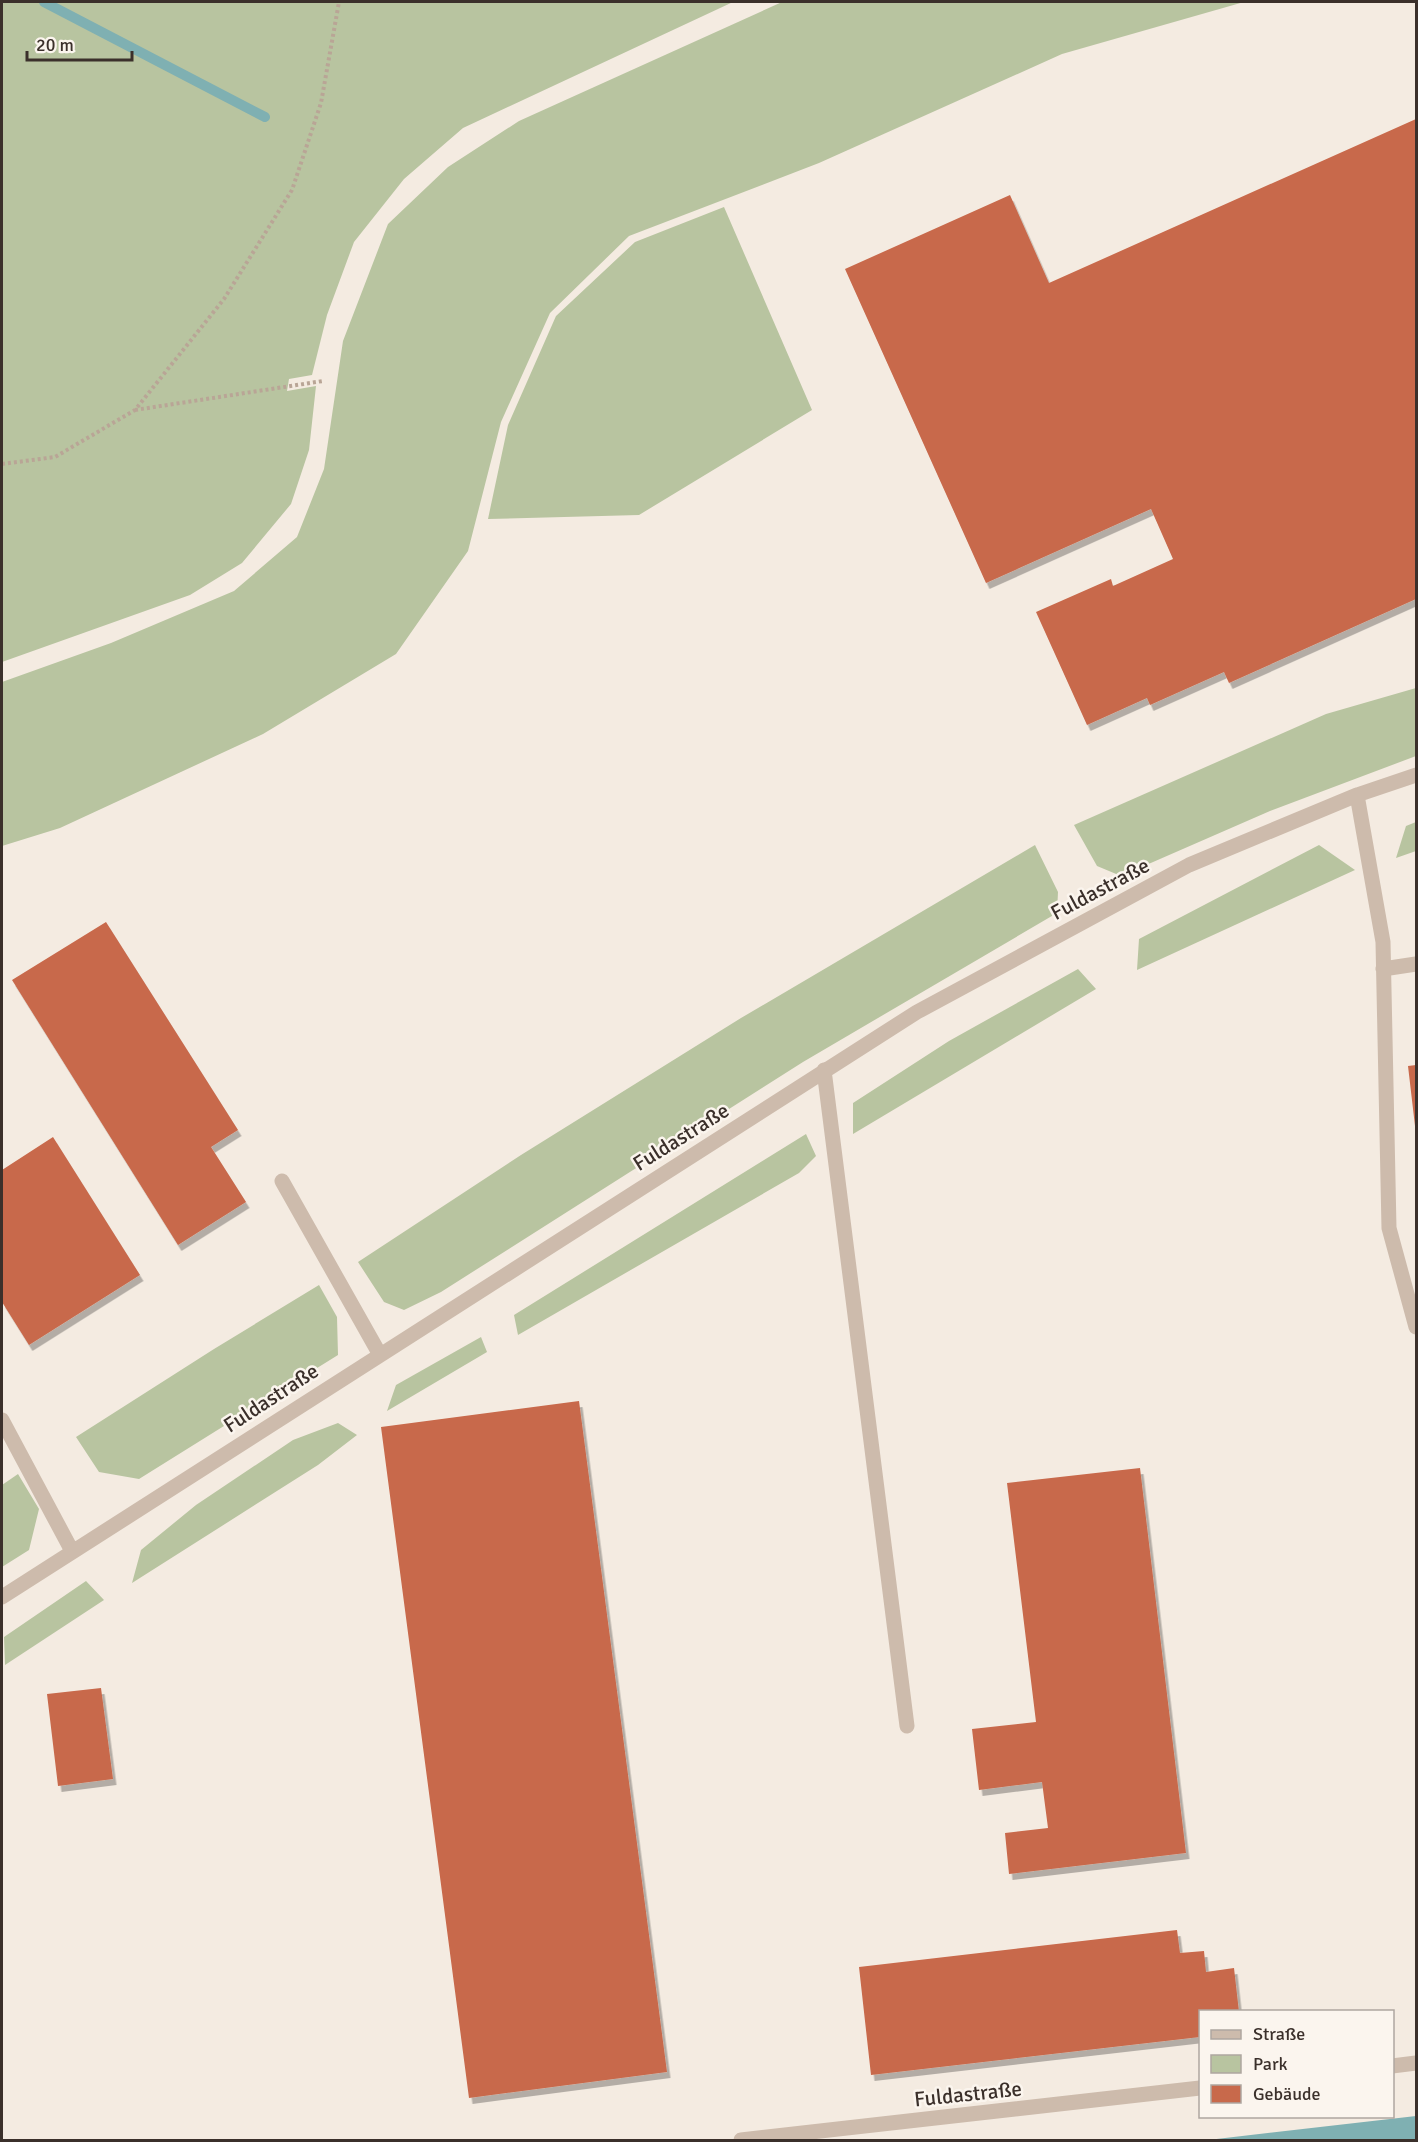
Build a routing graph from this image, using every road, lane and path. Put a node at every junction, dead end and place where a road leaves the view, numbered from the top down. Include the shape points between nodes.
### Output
1 (339, 2) edge
2 (323, 381) dead end
3 (135, 410) junction
4 (2, 464) edge
5 (1416, 775) edge
6 (1357, 795) junction
7 (1416, 964) edge
8 (1383, 969) junction
9 (824, 1070) junction
10 (282, 1181) dead end
11 (1416, 1327) edge
12 (379, 1353) junction
13 (2, 1420) edge
14 (72, 1551) junction
15 (2, 1597) edge
16 (907, 1726) dead end
17 (1416, 2064) edge
18 (1394, 2067) edge
19 (1199, 2088) edge
20 (741, 2140) edge

1 - 3 path via 321,103 292,190 224,299
2 - 3 path
3 - 4 path via 55,457
5 - 6 street, Fuldastraße
6 - 8 street via 1383,942
6 - 9 street, Fuldastraße via 1189,865 917,1011
7 - 8 street
8 - 11 street via 1389,1228
9 - 12 street, Fuldastraße
9 - 16 street
10 - 12 street
12 - 14 street, Fuldastraße
13 - 14 street
14 - 15 street, Fuldastraße
17 - 18 street
19 - 20 street, Fuldastraße

